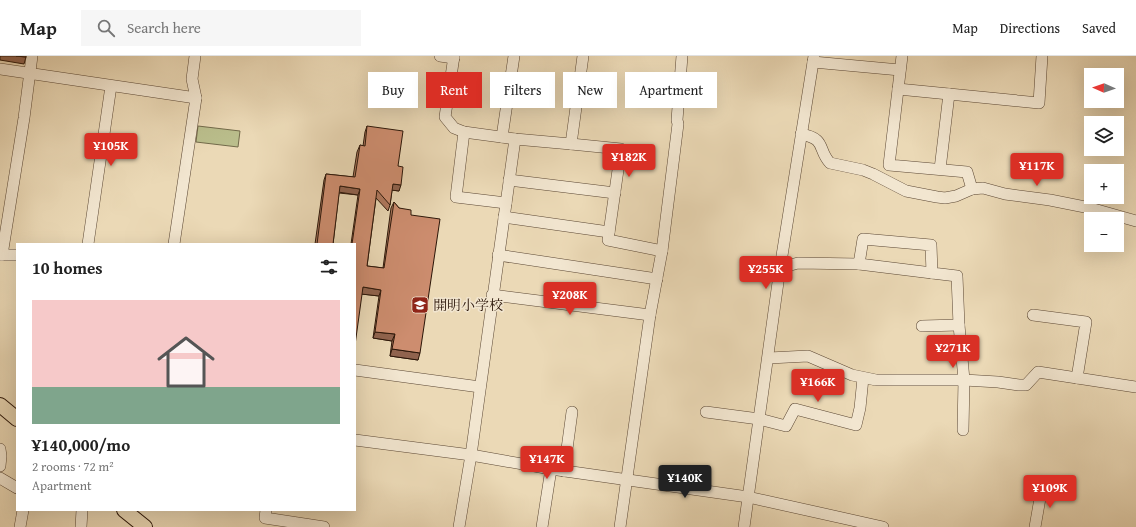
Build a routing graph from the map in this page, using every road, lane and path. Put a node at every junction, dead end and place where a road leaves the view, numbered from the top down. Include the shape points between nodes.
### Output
1 (32, 56) edge
2 (195, 56) edge
3 (440, 56) edge
4 (514, 56) edge
5 (584, 56) edge
6 (682, 56) edge
7 (902, 56) edge
8 (1042, 56) edge
9 (454, 57) edge
10 (813, 59) edge
11 (0, 69) edge
12 (900, 70) junction
13 (29, 74) junction
14 (111, 86) junction
15 (898, 89) junction
16 (949, 94) junction
17 (196, 98) junction
18 (464, 132) junction
19 (802, 134) junction
20 (502, 137) junction
21 (515, 139) junction
22 (571, 144) junction
23 (940, 169) junction
24 (509, 180) junction
25 (972, 189) junction
26 (615, 193) junction
27 (506, 203) junction
28 (504, 217) junction
29 (1136, 221) edge
30 (610, 232) junction
31 (88, 243) edge
32 (174, 243) edge
33 (662, 251) junction
34 (1, 255) edge
35 (16, 255) edge
36 (498, 255) junction
37 (859, 264) junction
38 (780, 268) junction
39 (932, 273) junction
40 (657, 280) junction
41 (492, 295) junction
42 (650, 315) junction
43 (1033, 315) dead end
44 (959, 325) junction
45 (922, 326) dead end
46 (769, 358) junction
47 (356, 370) edge
48 (863, 378) junction
49 (1077, 378) junction
50 (964, 380) junction
51 (480, 387) junction
52 (1136, 387) edge
53 (0, 405) edge
54 (572, 412) dead end
55 (706, 412) dead end
56 (16, 418) edge
57 (759, 419) junction
58 (963, 430) dead end
59 (356, 440) edge
60 (0, 449) edge
61 (471, 456) junction
62 (0, 466) edge
63 (551, 469) junction
64 (564, 471) junction
65 (0, 478) edge
66 (626, 479) junction
67 (16, 487) edge
68 (1042, 487) dead end
69 (748, 497) junction
70 (23, 511) edge
71 (82, 511) edge
72 (125, 511) edge
73 (266, 511) edge
74 (840, 522) edge
75 (20, 527) edge
76 (81, 527) edge
77 (145, 527) edge
78 (324, 527) edge
79 (459, 527) edge
80 (542, 527) edge
81 (620, 527) edge
82 (744, 527) edge
83 (883, 527) edge
84 (1035, 527) edge

1 - 13 street
2 - 17 street via 192,79
3 - 9 street
4 - 20 street
5 - 22 street
6 - 33 street via 678,124
7 - 12 street
8 - 16 street via 1039,103
9 - 18 street via 445,117 454,128
10 - 12 street
10 - 19 street
11 - 13 street
12 - 15 street
13 - 14 street
13 - 34 street
14 - 17 street
14 - 31 street
15 - 16 street
15 - 23 street via 889,165
16 - 23 street
17 - 32 street
18 - 20 street
18 - 27 street via 456,197
19 - 25 street via 815,138 820,143 830,163 863,170 906,191 945,198
19 - 38 street
20 - 21 street
21 - 22 street
21 - 24 street
22 - 26 street via 621,149
23 - 25 street via 967,172
24 - 26 street
24 - 27 street
25 - 29 street via 983,188 1090,208
26 - 30 street
27 - 28 street
28 - 30 street
28 - 36 street
30 - 33 street via 608,240
33 - 40 street
34 - 35 street
36 - 40 street
36 - 41 street
37 - 38 street via 798,263
37 - 39 street
37 - 39 street via 863,239 931,245
38 - 46 street
39 - 44 street via 957,276
40 - 42 street
41 - 42 street
41 - 51 street
42 - 66 street
43 - 49 street via 1086,322
44 - 45 street
44 - 50 street
46 - 48 street via 808,356
46 - 57 street
47 - 51 street
48 - 50 street
48 - 57 street via 856,425 795,409 786,426
49 - 50 street via 1038,372 1026,385
49 - 52 street
50 - 58 street
51 - 61 street
53 - 56 main road
54 - 64 street
55 - 57 street
57 - 69 street
59 - 61 street
60 - 62 street
61 - 63 street
61 - 79 street
63 - 64 street
63 - 80 street
64 - 66 street
65 - 67 street
66 - 69 street
66 - 81 street
68 - 84 street
69 - 74 street
69 - 82 street
70 - 75 street
71 - 76 street
72 - 77 main road
73 - 78 street via 265,518
74 - 83 street

